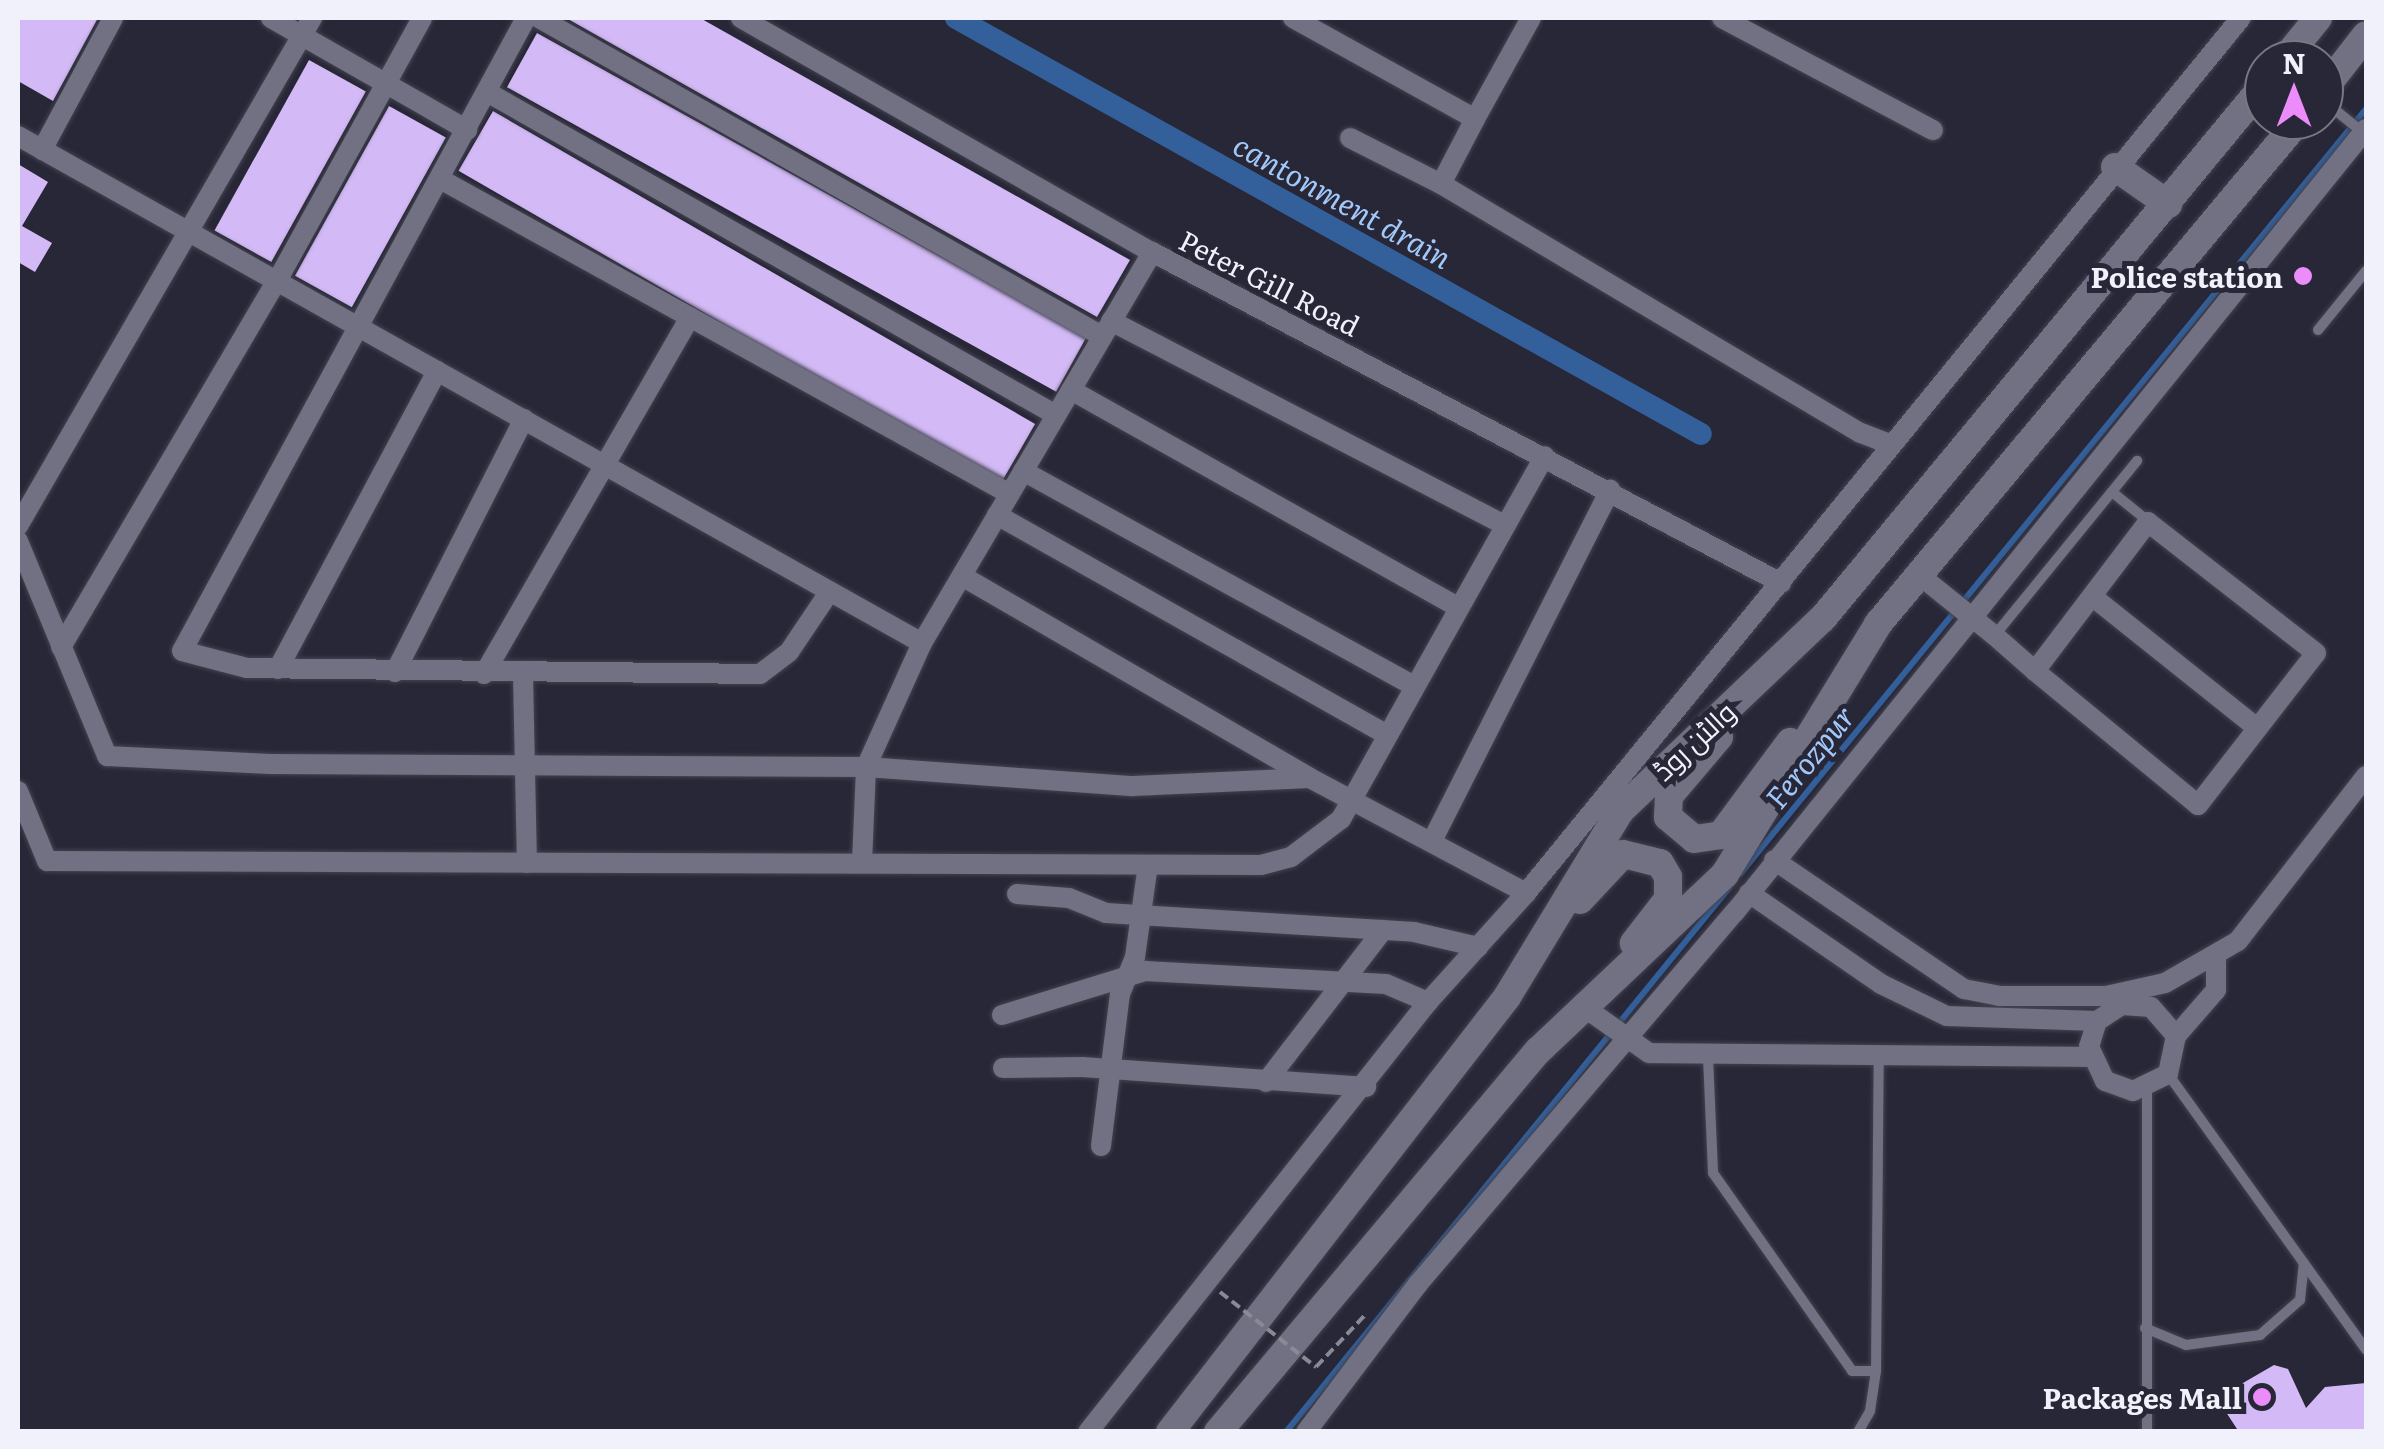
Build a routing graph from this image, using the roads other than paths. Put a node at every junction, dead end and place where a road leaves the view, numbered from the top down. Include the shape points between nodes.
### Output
1 (113, 18) edge
2 (271, 18) edge
3 (422, 18) edge
4 (526, 18) edge
5 (538, 18) edge
6 (742, 18) edge
7 (1293, 18) edge
8 (1531, 18) edge
9 (1722, 18) edge
10 (2241, 18) edge
11 (2318, 18) edge
12 (307, 26) edge
13 (2366, 36) edge
14 (2300, 40) edge
15 (2344, 64) edge
16 (385, 83) junction
17 (487, 92) junction
18 (2244, 110) edge
19 (2344, 116) edge
20 (1475, 119) junction
21 (466, 130) junction
22 (1933, 130) dead end
23 (2366, 132) edge
24 (18, 136) edge
25 (1350, 138) dead end
26 (2282, 140) edge
27 (42, 150) junction
28 (2115, 167) junction
29 (440, 179) junction
30 (1441, 184) junction
31 (2168, 204) junction
32 (192, 233) junction
33 (1152, 252) junction
34 (2366, 271) edge
35 (278, 281) junction
36 (690, 316) junction
37 (360, 327) junction
38 (1106, 329) junction
39 (2318, 330) dead end
40 (437, 371) junction
41 (1070, 390) junction
42 (1056, 415) junction
43 (524, 419) junction
44 (1889, 444) junction
45 (1545, 456) junction
46 (2137, 461) dead end
47 (604, 465) junction
48 (1023, 470) junction
49 (1610, 490) junction
50 (2112, 492) junction
51 (1010, 494) junction
52 (997, 515) junction
53 (2148, 522) junction
54 (1505, 525) junction
55 (18, 526) edge
56 (18, 540) edge
57 (1918, 574) junction
58 (962, 576) junction
59 (1781, 583) junction
60 (830, 591) junction
61 (2093, 597) junction
62 (1458, 607) junction
63 (1968, 615) junction
64 (1878, 624) junction
65 (1816, 625) junction
66 (1994, 636) junction
67 (922, 643) junction
68 (62, 646) junction
69 (278, 669) junction
70 (2035, 671) junction
71 (394, 672) junction
72 (484, 674) junction
73 (523, 674) junction
74 (1414, 686) junction
75 (2257, 728) junction
76 (1387, 735) junction
77 (523, 765) junction
78 (866, 767) junction
79 (2366, 776) edge
80 (1310, 778) junction
81 (18, 791) edge
82 (1353, 796) junction
83 (1432, 841) junction
84 (1774, 860) junction
85 (527, 863) junction
86 (862, 864) junction
87 (1148, 864) junction
88 (1526, 893) junction
89 (1749, 893) junction
90 (1017, 894) dead end
91 (1143, 914) junction
92 (1383, 930) junction
93 (1478, 946) junction
94 (2216, 959) junction
95 (1129, 977) junction
96 (1341, 983) junction
97 (1512, 988) junction
98 (1428, 1002) junction
99 (1581, 1005) junction
100 (1002, 1015) dead end
101 (2098, 1021) junction
102 (2176, 1036) junction
103 (1624, 1040) junction
104 (1708, 1056) junction
105 (2090, 1056) junction
106 (1879, 1058) junction
107 (1003, 1068) dead end
108 (1110, 1069) junction
109 (2168, 1074) junction
110 (1266, 1082) junction
111 (1366, 1086) junction
112 (2148, 1088) junction
113 (1102, 1146) dead end
114 (2304, 1262) junction
115 (2145, 1328) junction
116 (2366, 1350) edge
117 (1876, 1372) junction
118 (1088, 1432) edge
119 (1170, 1432) edge
120 (1218, 1432) edge
121 (1306, 1432) edge
122 (1858, 1432) edge
123 (2146, 1432) edge

1 - 27 street
2 - 12 street
3 - 16 street
4 - 17 street
5 - 38 street
6 - 33 street, Peter Gill Road
7 - 20 street
8 - 20 street
9 - 22 street
10 - 28 street
11 - 14 main road
12 - 16 street
12 - 32 street
13 - 15 main road
16 - 21 street
16 - 35 street
17 - 21 street
17 - 42 street
18 - 31 main road, والٹن روڈ
19 - 23 lane
20 - 30 street
21 - 29 street
23 - 63 street
24 - 27 street
25 - 30 street
26 - 57 main road
27 - 32 street
28 - 31 main road
28 - 44 street
29 - 36 street
29 - 37 street
30 - 44 street via 1861,434
31 - 65 main road, والٹن روڈ
32 - 35 street
32 - 55 street
33 - 38 street
33 - 45 street, Peter Gill Road
34 - 39 lane
35 - 37 street
35 - 68 street
36 - 47 street
36 - 51 street
37 - 40 street
37 - 69 street via 182,651 228,665
38 - 41 street
38 - 54 street
40 - 43 street
40 - 69 street
41 - 42 street
41 - 62 street
42 - 48 street
43 - 47 street
43 - 71 street
44 - 59 street
45 - 49 street, Peter Gill Road
45 - 54 street
46 - 50 lane
47 - 60 street
47 - 72 street
48 - 51 street
48 - 74 street
49 - 59 street, Peter Gill Road
49 - 83 street
50 - 53 lane
50 - 66 lane
51 - 52 street
52 - 58 street
52 - 76 street
53 - 61 street
53 - 75 street via 2316,653
54 - 62 street
56 - 68 street
57 - 63 street
57 - 64 main road
58 - 67 street
58 - 80 street
59 - 88 street
60 - 67 street
60 - 73 street via 789,652 760,674
61 - 70 street
61 - 75 street
62 - 74 street
63 - 66 street
63 - 84 street
64 - 65 main road via 1721,835 1684,835 1668,817 1669,796
64 - 99 main road via 1726,874 1687,917
65 - 97 main road, والٹن روڈ via 1620,811
66 - 70 street
67 - 78 street
68 - 77 street via 107,756
69 - 71 street
70 - 75 street via 2198,805
71 - 72 street
72 - 73 street
73 - 77 street
74 - 76 street
76 - 82 street
77 - 78 street
77 - 85 street
78 - 80 street via 1132,786
78 - 86 street
79 - 94 street via 2264,915
80 - 82 street
81 - 85 street via 48,861
82 - 83 street
82 - 87 street via 1341,819 1291,857 1261,865
83 - 88 street
84 - 89 street
84 - 94 street via 1974,992 2116,995 2151,988
85 - 86 street
86 - 87 street
87 - 91 street
88 - 93 street
89 - 101 street via 1882,984 1939,1014
89 - 103 street
90 - 91 street
91 - 92 street
91 - 95 street
92 - 93 street via 1452,936
92 - 96 street
93 - 98 street
94 - 102 street via 2216,990
95 - 96 street via 1233,972
95 - 100 street
95 - 108 street via 1120,994
96 - 98 street via 1408,989
96 - 110 street
97 - 99 main road via 1608,864 1623,854 1649,855 1668,877 1668,899
97 - 119 main road, والٹن روڈ
98 - 111 street
99 - 103 street
99 - 120 main road
101 - 102 street via 2113,1008 2142,1004 2167,1019
101 - 105 street
102 - 109 street
103 - 104 street via 1649,1053
103 - 121 street via 1418,1284
104 - 106 street
104 - 117 lane via 1713,1173 1852,1371
105 - 106 street
105 - 112 street via 2106,1081 2133,1091
106 - 117 lane
107 - 108 street
108 - 110 street
108 - 113 street
109 - 112 street
109 - 114 lane
110 - 111 street
111 - 118 street
112 - 115 lane
114 - 115 lane via 2300,1300 2260,1335 2232,1344 2186,1345
114 - 116 lane
115 - 123 lane
117 - 122 lane via 1870,1412

